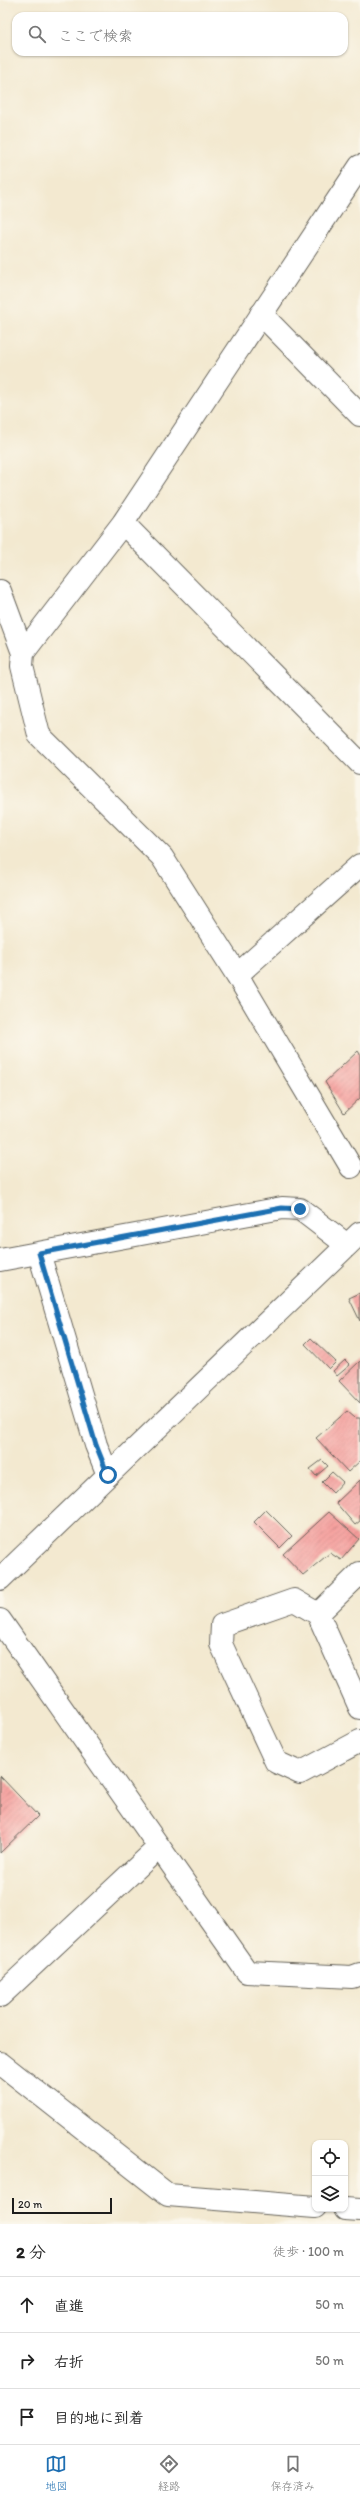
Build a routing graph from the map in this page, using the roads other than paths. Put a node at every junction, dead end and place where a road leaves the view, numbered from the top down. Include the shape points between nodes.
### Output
1 (360, 166) edge
2 (261, 314) junction
3 (360, 415) edge
4 (123, 523) junction
5 (0, 591) edge
6 (23, 653) junction
7 (360, 763) edge
8 (360, 866) edge
9 (237, 975) junction
10 (350, 1167) dead end
11 (354, 1239) edge
12 (39, 1253) junction
13 (0, 1260) edge
14 (108, 1475) junction
15 (360, 1573) edge
16 (0, 1579) edge
17 (318, 1614) junction
18 (0, 1620) edge
19 (360, 1708) edge
20 (360, 1741) edge
21 (159, 1847) junction
22 (360, 1974) edge
23 (0, 1996) edge
24 (0, 2063) edge
25 (312, 2207) edge
26 (348, 2209) edge
27 (360, 2210) edge

1 - 2 street
2 - 3 street
2 - 4 street
4 - 6 street
4 - 7 street
5 - 6 street
6 - 9 street via 22,666 39,735 162,857
8 - 9 street
9 - 10 street
11 - 12 street via 300,1209 282,1208
11 - 14 street
12 - 13 street
12 - 14 street via 96,1445
14 - 16 street
15 - 17 street
17 - 19 street
17 - 20 street via 294,1600 222,1625 221,1644 276,1762 300,1773
18 - 21 street
21 - 22 street via 247,1972 352,1977
21 - 23 street
24 - 25 street via 168,2195
26 - 27 street

